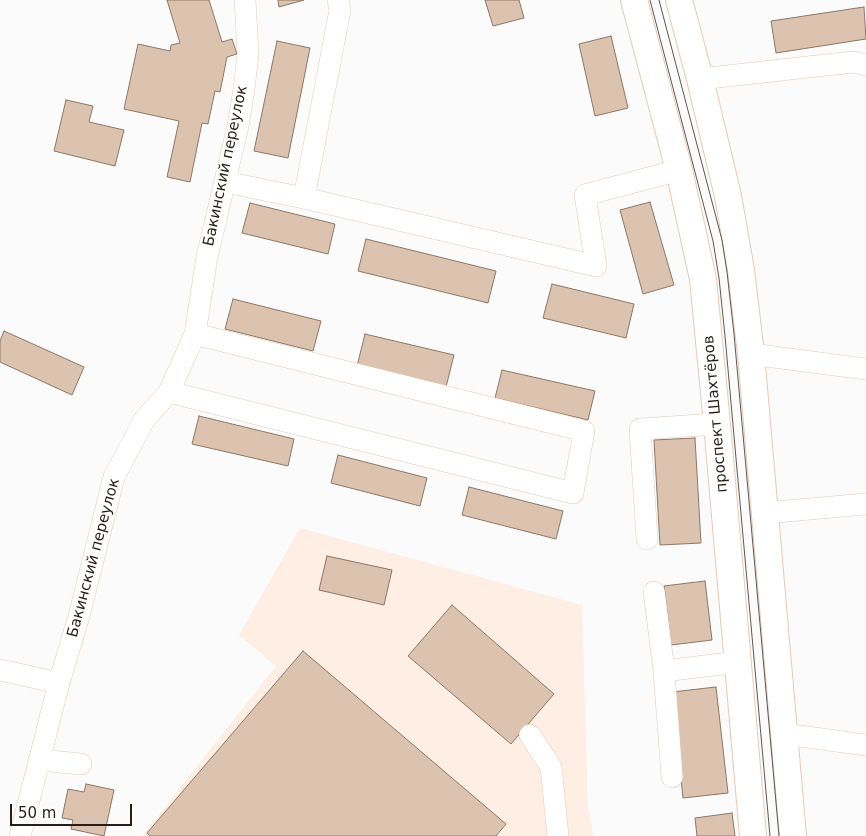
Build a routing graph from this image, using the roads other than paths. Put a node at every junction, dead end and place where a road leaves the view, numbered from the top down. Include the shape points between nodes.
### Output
1 (245, 0) edge
2 (338, 0) edge
3 (634, 0) edge
4 (679, 0) edge
5 (866, 65) edge
6 (700, 79) junction
7 (679, 170) junction
8 (224, 182) junction
9 (304, 198) junction
10 (195, 334) junction
11 (751, 354) junction
12 (866, 369) edge
13 (169, 392) junction
14 (717, 424) junction
15 (866, 504) edge
16 (765, 513) junction
17 (647, 540) dead end
18 (654, 592) dead end
19 (738, 662) junction
20 (0, 670) edge
21 (664, 671) junction
22 (59, 683) junction
23 (785, 734) junction
24 (530, 735) dead end
25 (866, 745) edge
26 (39, 760) junction
27 (81, 764) dead end
28 (672, 777) dead end
29 (20, 836) edge
30 (558, 836) edge
31 (754, 836) edge
32 (793, 836) edge

1 - 8 street, Бакинский переулок via 248,54 244,90
2 - 9 street via 340,10
3 - 7 main road, проспект Шахтёров
4 - 6 main road
5 - 6 street via 853,62
6 - 11 main road via 728,196
7 - 9 street via 585,195 596,266
7 - 14 main road, проспект Шахтёров via 703,278
8 - 9 street
8 - 10 street, Бакинский переулок via 207,257
10 - 13 street, Бакинский переулок
10 - 13 street via 584,431 572,493
11 - 12 street
11 - 16 main road
13 - 22 street, Бакинский переулок via 144,420 114,477
14 - 17 street via 640,429
14 - 19 main road, проспект Шахтёров
15 - 16 street
16 - 23 main road
18 - 21 street
19 - 21 street
19 - 31 main road, проспект Шахтёров
20 - 22 street
21 - 28 street
22 - 26 street, Бакинский переулок
23 - 25 street
23 - 32 main road
24 - 30 street via 551,767
26 - 27 street
26 - 29 street, Бакинский переулок

